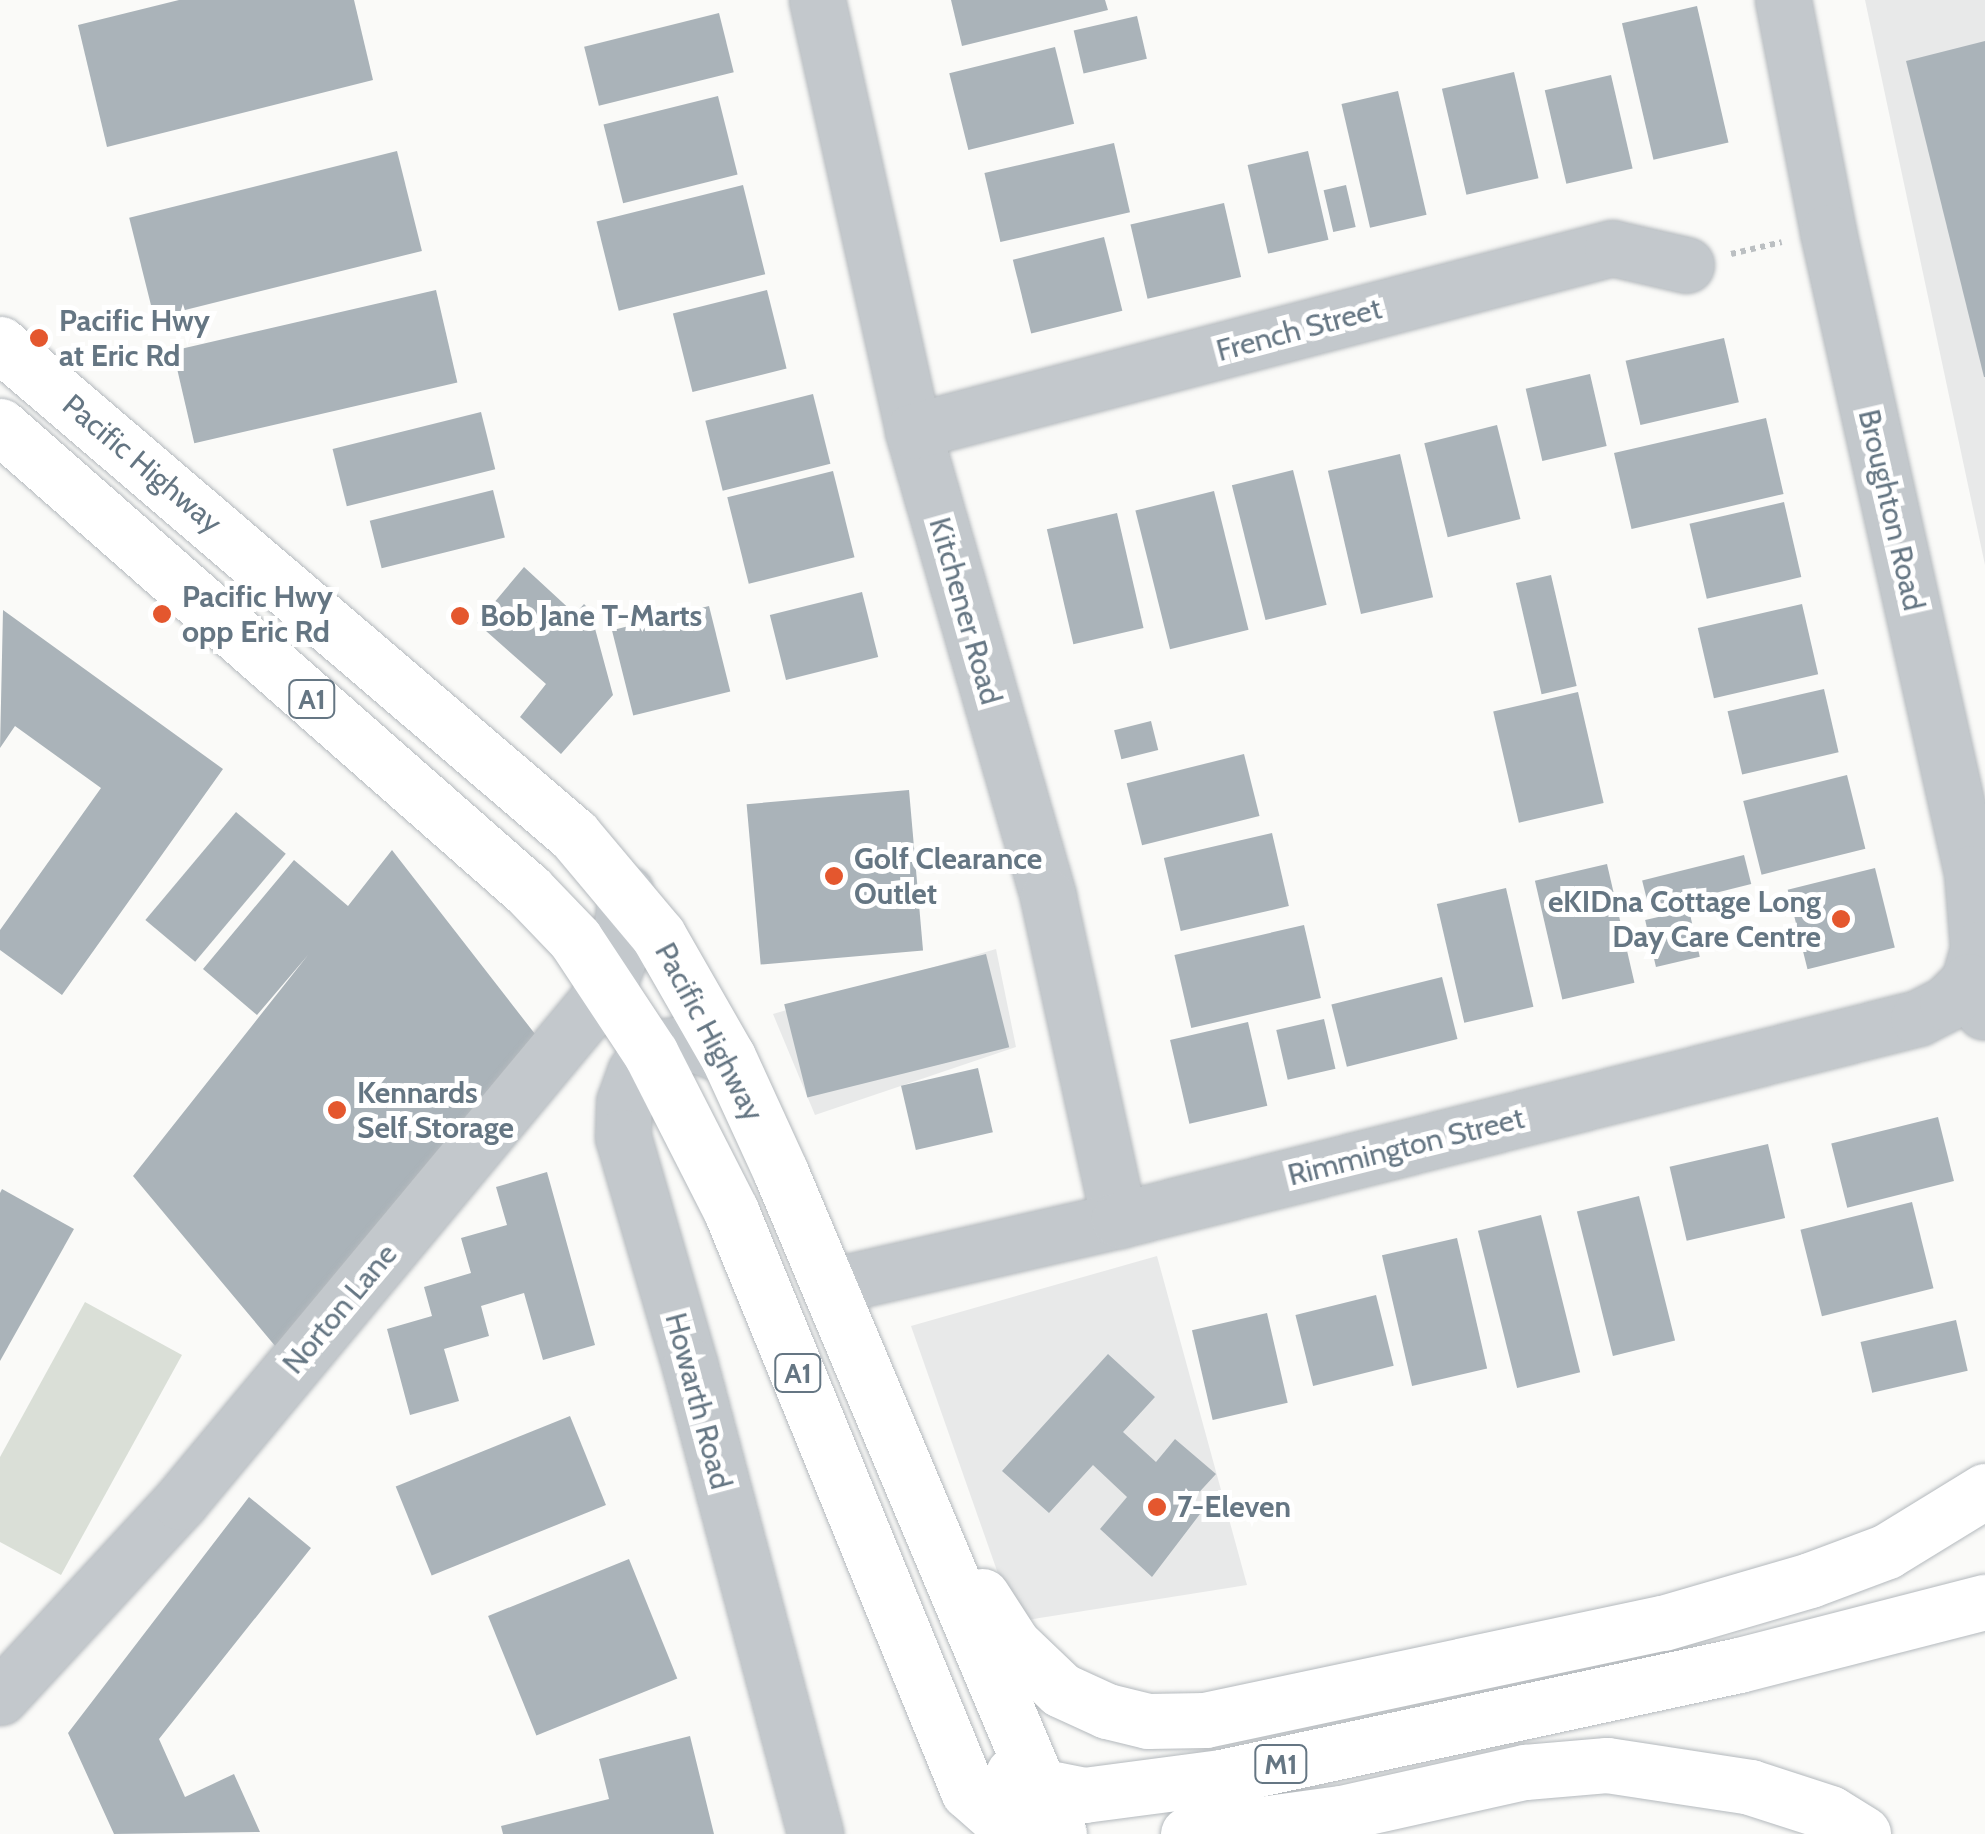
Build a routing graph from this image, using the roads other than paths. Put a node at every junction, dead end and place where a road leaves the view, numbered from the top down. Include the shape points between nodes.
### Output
1 (817, 0) edge
2 (1785, 0) edge
3 (1686, 265) road end
4 (0, 344) edge
5 (0, 426) edge
6 (913, 431) junction
7 (626, 893) junction
8 (608, 986) junction
9 (1977, 999) edge
10 (651, 1054) junction
11 (728, 1056) junction
12 (1119, 1220) junction
13 (831, 1286) junction
14 (910, 1483) junction
15 (1985, 1491) edge
16 (1985, 1602) edge
17 (0, 1697) edge
18 (930, 1699) junction
19 (1750, 1788) junction
20 (1043, 1818) edge
21 (815, 1834) edge
22 (1188, 1834) edge
23 (1393, 1834) edge
24 (1864, 1834) edge

1 - 6 street, Kitchener Road
2 - 9 street, Broughton Road via 1828,232 1972,873
3 - 6 street, French Street via 1612,248
4 - 7 highway, Pacific Highway / A1 via 472,744 574,835
5 - 8 highway, Pacific Highway / A1 via 528,890
6 - 12 street, Kitchener Road via 1048,897
7 - 8 street, Norton Lane
7 - 11 highway, Pacific Highway / A1 via 681,970
8 - 10 highway, Pacific Highway / A1
8 - 17 street, Norton Lane via 180,1502
9 - 12 street, Rimmington Street
10 - 11 street via 690,1043
10 - 18 highway, Pacific Highway / A1 via 731,1210
10 - 21 street, Howarth Road via 635,1072 624,1102 623,1137
11 - 13 highway, Pacific Highway / A1
12 - 13 street, Rimmington Street
13 - 14 highway, Pacific Highway / A1
14 - 15 highway, M1 via 1034,1668 1087,1703 1166,1722 1205,1720 1663,1623 1887,1550
14 - 20 highway, Pacific Highway
16 - 20 highway, M1 via 1739,1665 1221,1777 1084,1794
18 - 20 highway, A1
18 - 20 highway, Pacific Highway via 968,1791 1002,1821
19 - 22 highway via 1648,1768 1564,1767 1341,1813
19 - 23 highway via 1646,1781 1592,1786
19 - 24 highway via 1830,1813

